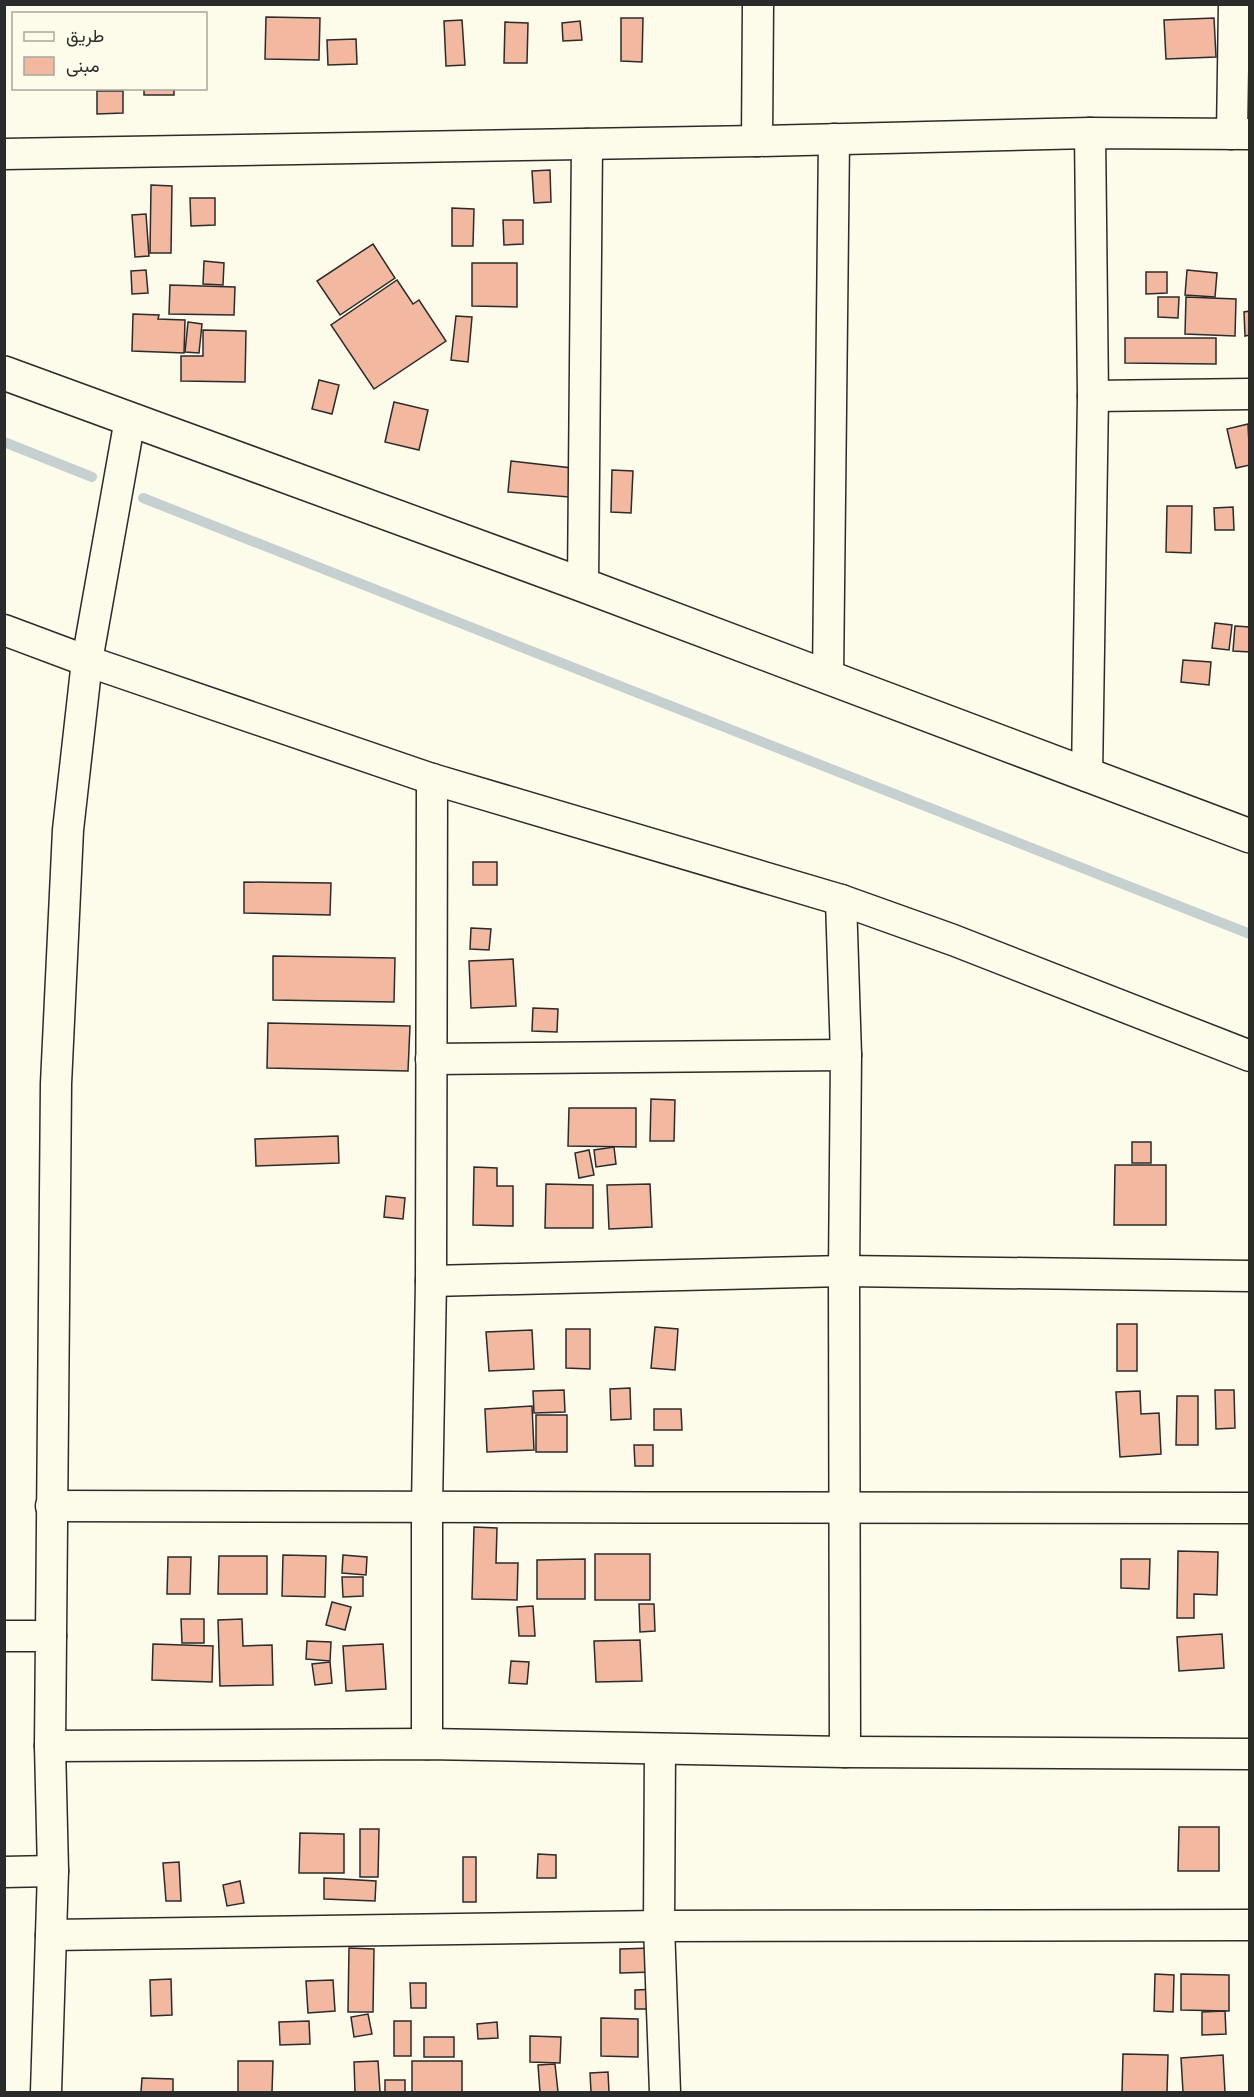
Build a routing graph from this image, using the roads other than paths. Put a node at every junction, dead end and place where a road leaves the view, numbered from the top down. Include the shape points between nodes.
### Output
1 (758, 4) edge
2 (1234, 4) edge
3 (1090, 133) junction
4 (1241, 134) edge
5 (834, 139) junction
6 (757, 141) junction
7 (587, 144) junction
8 (4, 154) edge
9 (4, 373) edge
10 (1250, 394) edge
11 (1093, 396) junction
12 (130, 419) junction
13 (583, 585) junction
14 (4, 630) edge
15 (87, 661) junction
16 (828, 678) junction
17 (1087, 776) junction
18 (432, 779) junction
19 (1250, 836) edge
20 (841, 900) junction
21 (846, 1055) junction
22 (1250, 1056) edge
23 (431, 1059) junction
24 (844, 1271) junction
25 (1250, 1276) edge
26 (431, 1281) junction
27 (51, 1506) junction
28 (428, 1506) junction
29 (1250, 1508) edge
30 (844, 1509) junction
31 (4, 1636) edge
32 (51, 1636) junction
33 (427, 1744) junction
34 (50, 1746) junction
35 (660, 1749) junction
36 (845, 1752) junction
37 (1250, 1754) edge
38 (53, 1871) junction
39 (4, 1872) edge
40 (1250, 1925) edge
41 (659, 1926) junction
42 (51, 1935) junction
43 (46, 2092) edge
44 (665, 2092) edge

1 - 6 street
2 - 4 street
3 - 4 street
3 - 5 street
3 - 11 street
5 - 6 street
5 - 16 street
6 - 7 street
7 - 8 street
7 - 13 street
9 - 12 main road
10 - 11 street
11 - 17 street
12 - 13 main road
12 - 15 street
13 - 16 main road
14 - 15 street
15 - 18 street
15 - 27 street via 68,830 56,1084
16 - 17 main road
17 - 19 main road
18 - 20 street
18 - 23 street
20 - 21 street
20 - 22 street
21 - 23 street
21 - 24 street
23 - 26 street
24 - 25 street
24 - 26 street
24 - 30 street
26 - 28 street
27 - 28 street
27 - 32 street
28 - 30 street
28 - 33 street
29 - 30 street
30 - 36 street
31 - 32 street
32 - 34 street
33 - 34 street
33 - 35 street
34 - 38 street
35 - 36 street
35 - 41 street
36 - 37 street
38 - 39 street
38 - 42 street
40 - 41 street
41 - 42 street
41 - 44 street
42 - 43 street

